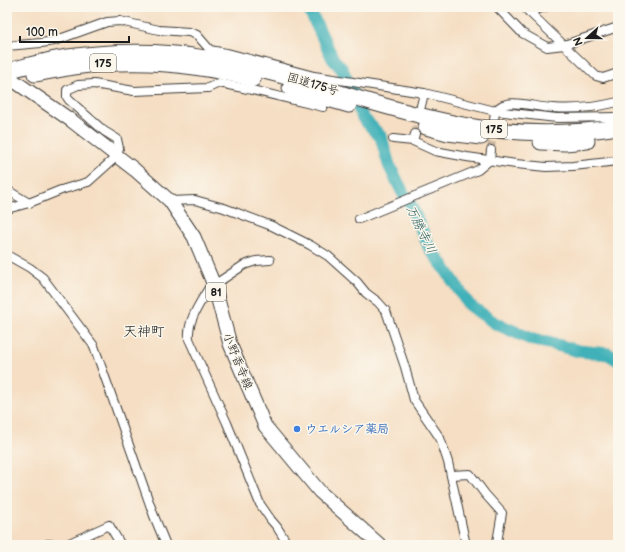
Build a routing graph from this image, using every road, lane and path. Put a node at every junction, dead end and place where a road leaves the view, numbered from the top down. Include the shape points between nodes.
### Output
1 (497, 7) edge
2 (545, 7) edge
3 (526, 10) edge
4 (618, 27) edge
5 (564, 45) junction
6 (7, 46) edge
7 (618, 73) edge
8 (8, 77) edge
9 (424, 92) junction
10 (618, 102) edge
11 (421, 106) tunnel mouth
12 (323, 108) dead end
13 (376, 108) junction
14 (495, 110) junction
15 (618, 117) edge
16 (494, 121) tunnel mouth
17 (618, 127) edge
18 (618, 136) edge
19 (393, 139) dead end
20 (491, 150) tunnel mouth
21 (116, 157) junction
22 (490, 160) junction
23 (618, 161) edge
24 (7, 190) edge
25 (170, 201) junction
26 (29, 203) junction
27 (7, 209) edge
28 (359, 219) dead end
29 (7, 255) edge
30 (270, 260) dead end
31 (214, 285) junction
32 (451, 475) junction
33 (45, 545) edge
34 (58, 545) edge
35 (65, 545) edge
36 (121, 545) edge
37 (166, 545) edge
38 (288, 545) edge
39 (380, 545) edge
40 (466, 545) edge
41 (498, 545) edge

1 - 5 street via 522,34 547,47
2 - 3 street
3 - 5 street
4 - 5 street
5 - 7 street via 596,76 603,78
6 - 9 street via 54,40 107,22 120,21 160,30 189,32 197,35 210,50 314,76
8 - 13 highway, 国道175号 / 175 via 67,57 139,52 281,75
8 - 21 main road, 小野香寺線 / 81 via 72,121
9 - 11 street
9 - 14 street
10 - 14 street via 596,107 566,108 515,104 504,105
12 - 21 street via 219,83 208,88 134,91 94,84 78,85 67,90 69,100 117,139 119,148
13 - 17 highway, 国道175号 / 175 via 445,122 522,132 571,132
13 - 18 highway, 国道175号 / 175 via 448,133 483,138 565,143
14 - 15 street via 557,118
14 - 16 street
19 - 22 street via 414,137 435,151
20 - 22 street
21 - 25 main road, 小野香寺線 / 81
21 - 26 street via 88,182
22 - 23 street via 546,167
22 - 28 street via 478,170
24 - 26 street
25 - 31 main road, 小野香寺線 / 81 via 194,237
25 - 32 street via 195,200 224,208 310,244 328,256 378,302 386,312 414,400 440,438
26 - 27 street
29 - 37 street via 44,278 94,346
30 - 31 street via 244,265
31 - 38 street via 210,286 192,320 188,332 189,339 228,423 260,504
31 - 39 main road, 小野香寺線 / 81 via 230,344 265,426 320,492
32 - 40 street
32 - 41 street via 470,474 502,513
33 - 34 street
35 - 36 street via 109,525

